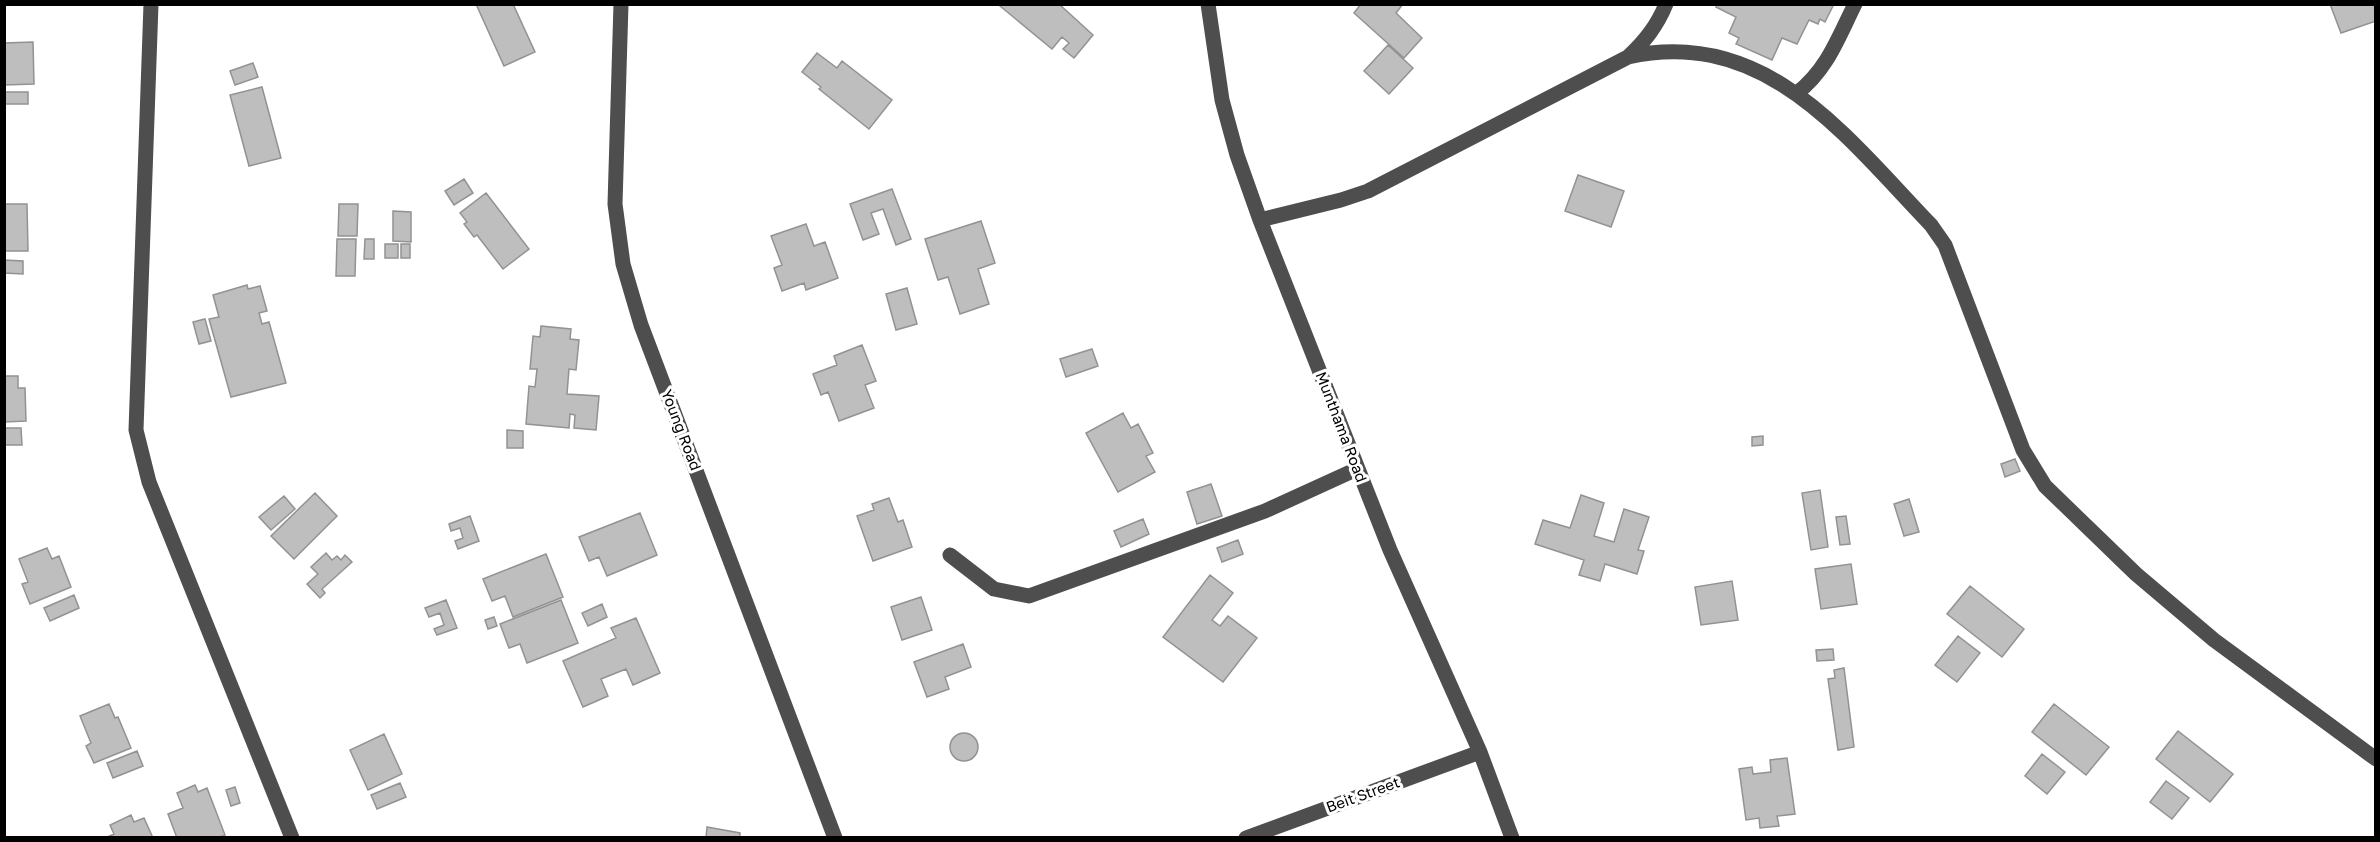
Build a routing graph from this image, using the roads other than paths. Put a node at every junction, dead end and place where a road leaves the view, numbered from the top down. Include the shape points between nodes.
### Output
1 (151, 4) edge
2 (621, 4) edge
3 (1208, 4) edge
4 (1666, 4) edge
5 (1855, 4) edge
6 (1628, 57) junction
7 (1797, 93) junction
8 (1260, 220) junction
9 (1357, 469) junction
10 (950, 555) dead end
11 (1480, 752) junction
12 (2376, 759) edge
13 (292, 837) edge
14 (835, 837) edge
15 (1246, 837) edge
16 (1512, 837) edge

1 - 13 street via 136,430 149,482
2 - 14 street, Young Road via 615,204 623,264 641,325
3 - 8 street, Munthama Road via 1221,100
4 - 6 street via 1646,40
5 - 7 street via 1822,68
6 - 7 street via 1653,51 1706,53 1769,76
6 - 8 street via 1368,191
7 - 12 street via 1820,111 1931,225 1945,245 2024,450 2045,486 2136,574 2214,640
8 - 9 street, Munthama Road
9 - 10 street via 1264,511 1029,596 994,589
9 - 11 street, Munthama Road
11 - 15 street, Beit Street
11 - 16 street, Munthama Road

